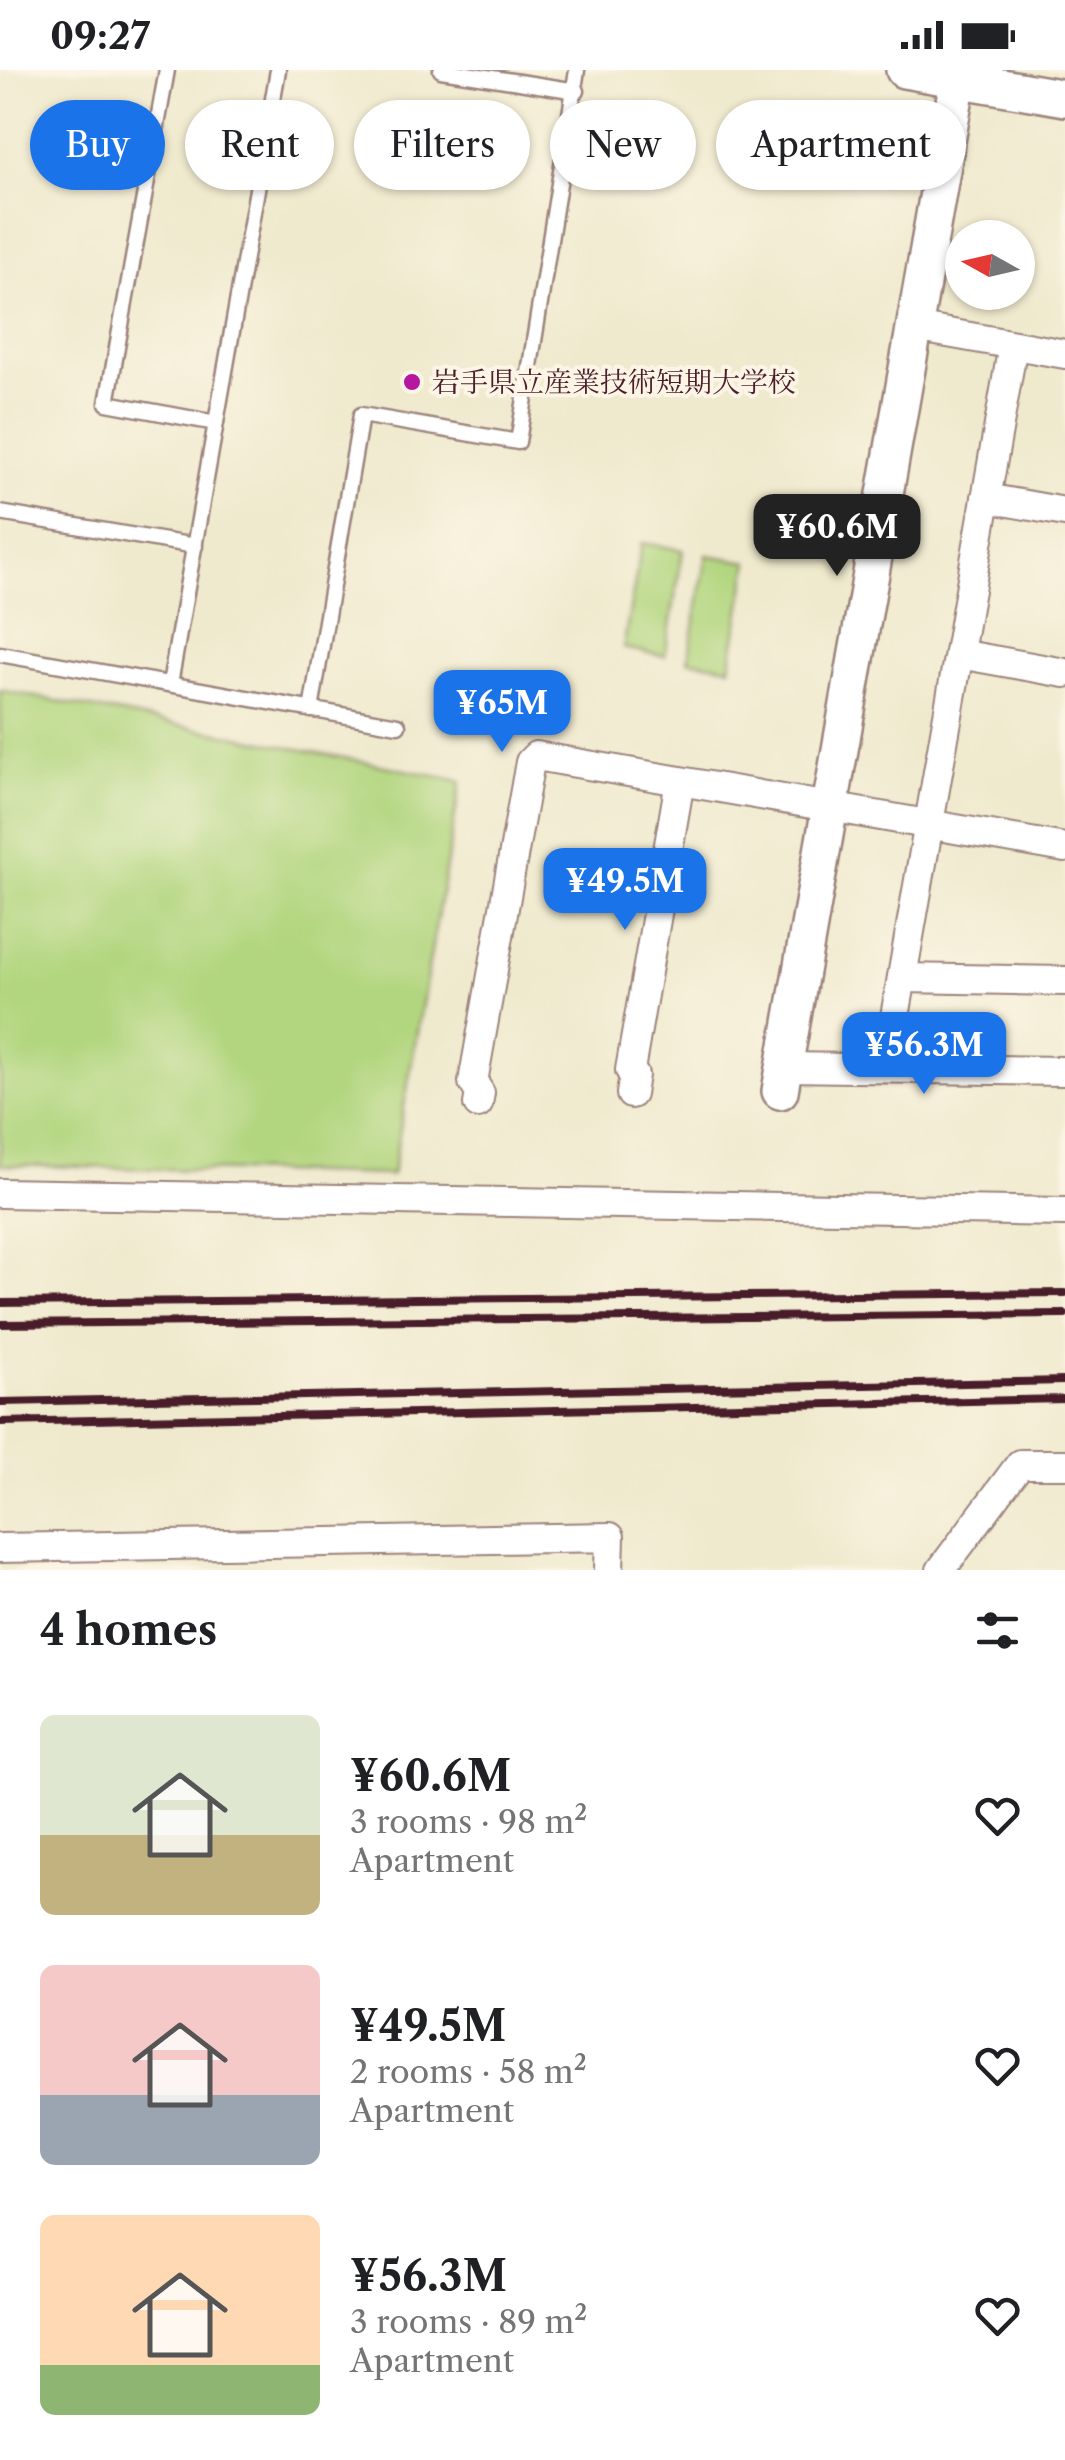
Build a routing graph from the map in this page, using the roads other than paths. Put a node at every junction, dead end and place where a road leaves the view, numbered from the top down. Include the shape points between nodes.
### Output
1 (167, 70) edge
2 (278, 70) edge
3 (441, 70) edge
4 (577, 70) edge
5 (904, 70) edge
6 (958, 79) junction
7 (577, 92) junction
8 (1065, 98) edge
9 (914, 328) junction
10 (1013, 345) junction
11 (1065, 354) edge
12 (216, 423) junction
13 (986, 498) junction
14 (1065, 512) edge
15 (0, 513) edge
16 (195, 546) junction
17 (0, 654) edge
18 (959, 654) junction
19 (1065, 673) edge
20 (170, 684) junction
21 (311, 710) junction
22 (398, 725) dead end
23 (680, 780) junction
24 (830, 807) junction
25 (929, 824) junction
26 (1065, 848) edge
27 (902, 978) junction
28 (1065, 981) edge
29 (886, 1068) junction
30 (1065, 1071) edge
31 (782, 1079) joint
32 (631, 1094) dead end
33 (478, 1104) dead end
34 (0, 1193) edge
35 (1065, 1212) edge
36 (1065, 1464) edge
37 (0, 1548) edge
38 (609, 1570) edge
39 (942, 1570) edge

1 - 12 lane via 106,402
2 - 12 lane
3 - 7 lane
4 - 7 lane
5 - 6 street
6 - 8 street
6 - 9 street
7 - 21 lane via 518,442 360,415
9 - 10 street
9 - 24 street
10 - 11 street
10 - 13 street
12 - 16 lane
13 - 14 street
13 - 18 street
15 - 16 lane
16 - 20 lane
17 - 20 lane
18 - 19 street
18 - 25 street
20 - 21 lane
21 - 22 lane
23 - 24 street
23 - 32 street
23 - 33 street via 536,756 530,762 473,1082
24 - 25 street
24 - 31 street
25 - 26 street
25 - 27 street
27 - 28 street
27 - 29 street
29 - 30 street
29 - 31 street
34 - 35 street
36 - 39 street via 1020,1464
37 - 38 street via 610,1537

